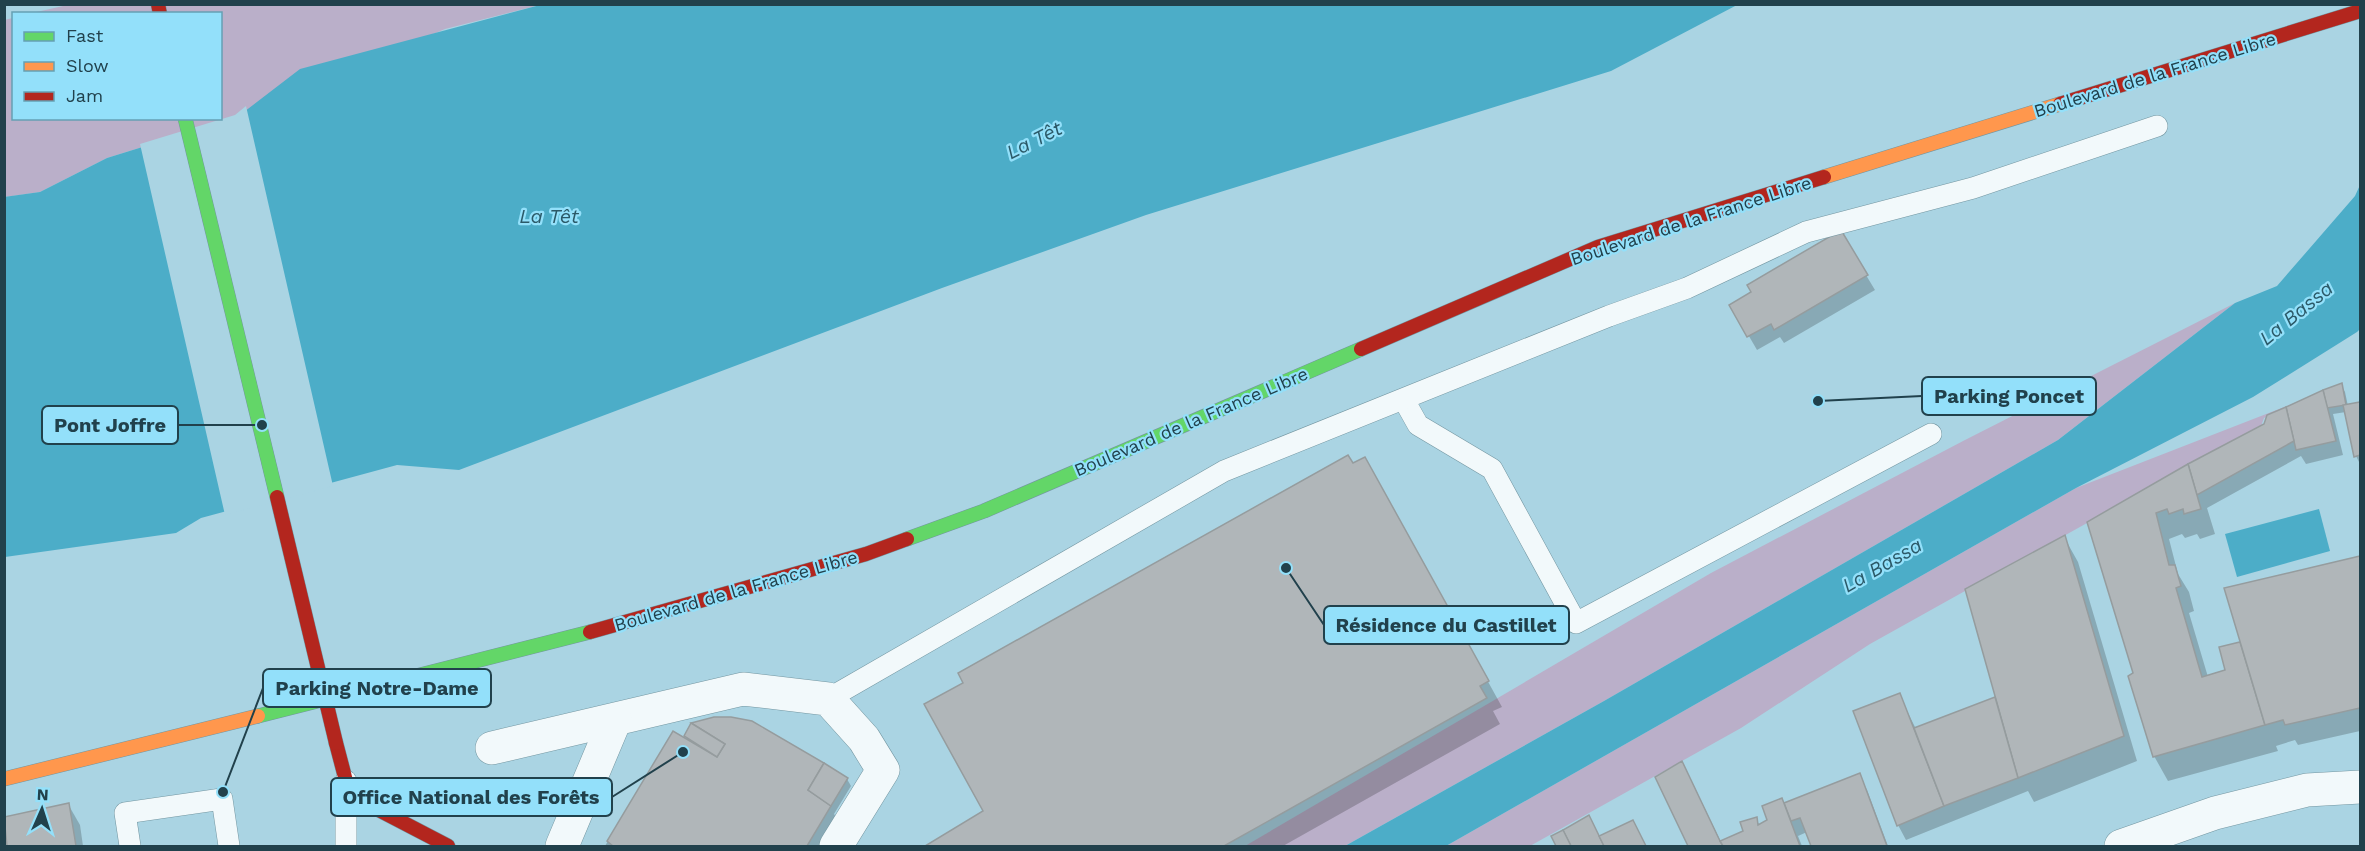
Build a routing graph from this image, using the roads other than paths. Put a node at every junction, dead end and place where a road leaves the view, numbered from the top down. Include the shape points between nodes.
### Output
1 (2361, 11) edge
2 (185, 120) edge
3 (2157, 126) dead end
4 (1404, 400) junction
5 (1931, 434) dead end
6 (828, 699) junction
7 (615, 720) junction
8 (492, 748) dead end
9 (4, 779) edge
10 (346, 781) junction
11 (2361, 787) edge
12 (377, 810) junction
13 (342, 842) edge
14 (436, 845) edge
15 (130, 846) edge
16 (229, 846) edge
17 (562, 846) edge
18 (836, 846) edge
19 (2121, 846) edge

1 - 9 main road, Boulevard de la France Libre via 1598,247 984,511 866,554 552,643
2 - 10 main road, bridge
3 - 4 lane via 1973,188 1806,232 1687,288
4 - 5 lane via 1418,425 1492,469 1576,623
4 - 6 lane via 1224,471
6 - 7 street via 743,689
6 - 18 street via 864,739 883,770
7 - 8 street
7 - 17 street
10 - 12 main road
10 - 13 lane
11 - 19 street via 2307,790 2215,813
12 - 13 lane
12 - 14 main road
15 - 16 lane via 125,813 222,799

